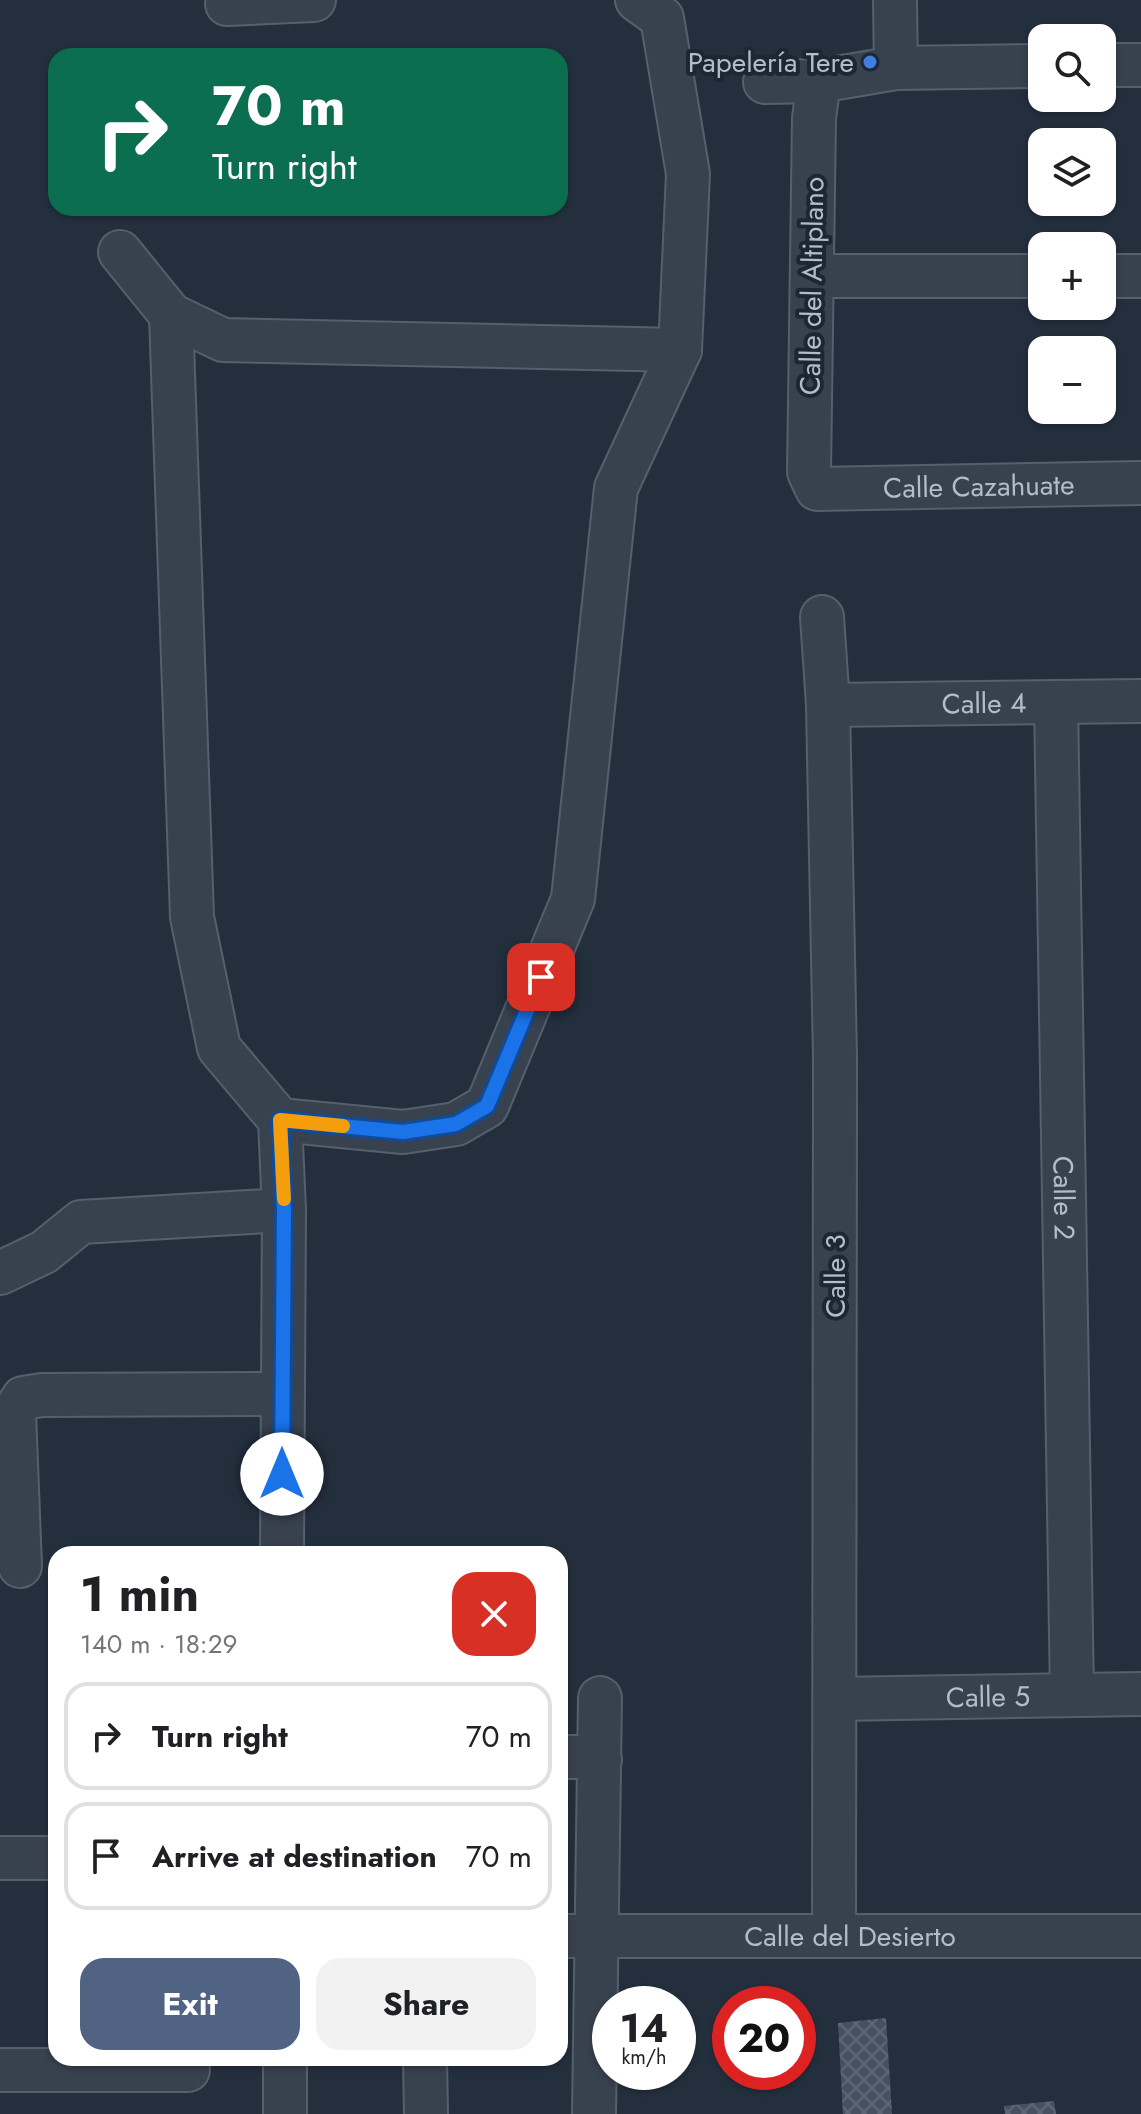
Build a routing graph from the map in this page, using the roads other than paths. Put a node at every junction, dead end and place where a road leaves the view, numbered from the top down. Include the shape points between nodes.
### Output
1 (314, 0) edge
2 (637, 0) edge
3 (895, 0) edge
4 (227, 4) dead end
5 (1116, 65) edge
6 (1141, 65) edge
7 (1028, 66) edge
8 (896, 68) junction
9 (819, 81) junction
10 (765, 82) dead end
11 (120, 252) dead end
12 (813, 276) junction
13 (1028, 276) edge
14 (1116, 276) edge
15 (1141, 276) edge
16 (171, 315) junction
17 (680, 350) junction
18 (1141, 483) edge
19 (817, 489) joint
20 (822, 617) dead end
21 (1141, 701) edge
22 (1056, 702) junction
23 (828, 705) junction
24 (280, 1120) junction
25 (284, 1210) junction
26 (0, 1273) edge
27 (282, 1394) junction
28 (282, 1546) edge
29 (20, 1566) dead end
30 (1141, 1694) edge
31 (1072, 1695) junction
32 (600, 1698) dead end
33 (836, 1699) junction
34 (580, 1759) edge
35 (0, 1858) edge
36 (48, 1858) edge
37 (578, 1936) edge
38 (834, 1936) junction
39 (1141, 1936) edge
40 (285, 2066) edge
41 (425, 2066) edge
42 (0, 2070) edge
43 (188, 2070) dead end
44 (285, 2114) edge
45 (426, 2114) edge
46 (594, 2114) edge

1 - 4 street
2 - 17 street via 662,18 688,174
3 - 8 street
5 - 6 street
7 - 8 street
8 - 9 street
9 - 10 street
9 - 12 street, Calle del Altiplano
11 - 16 street
12 - 13 street
12 - 19 street, Calle del Altiplano via 809,472
14 - 15 street
16 - 17 street via 223,340
16 - 24 street via 192,917 219,1048
17 - 24 street via 616,488 573,899 487,1106 456,1124 403,1132
18 - 19 street, Calle Cazahuate
20 - 23 street, Calle 3
21 - 22 street, Calle 4
22 - 23 street, Calle 4
22 - 31 street, Calle 2
23 - 33 street, Calle 3 via 835,1074
24 - 25 street
25 - 26 street via 81,1222 44,1252
25 - 27 street
27 - 28 street
27 - 29 street via 23,1398 14,1412
30 - 31 street, Calle 5
31 - 33 street, Calle 5
32 - 34 street
33 - 38 street, Calle 3
34 - 37 street
35 - 36 street
37 - 38 street, Calle del Desierto
37 - 46 street
38 - 39 street, Calle del Desierto
40 - 44 street
41 - 45 street
42 - 43 street

